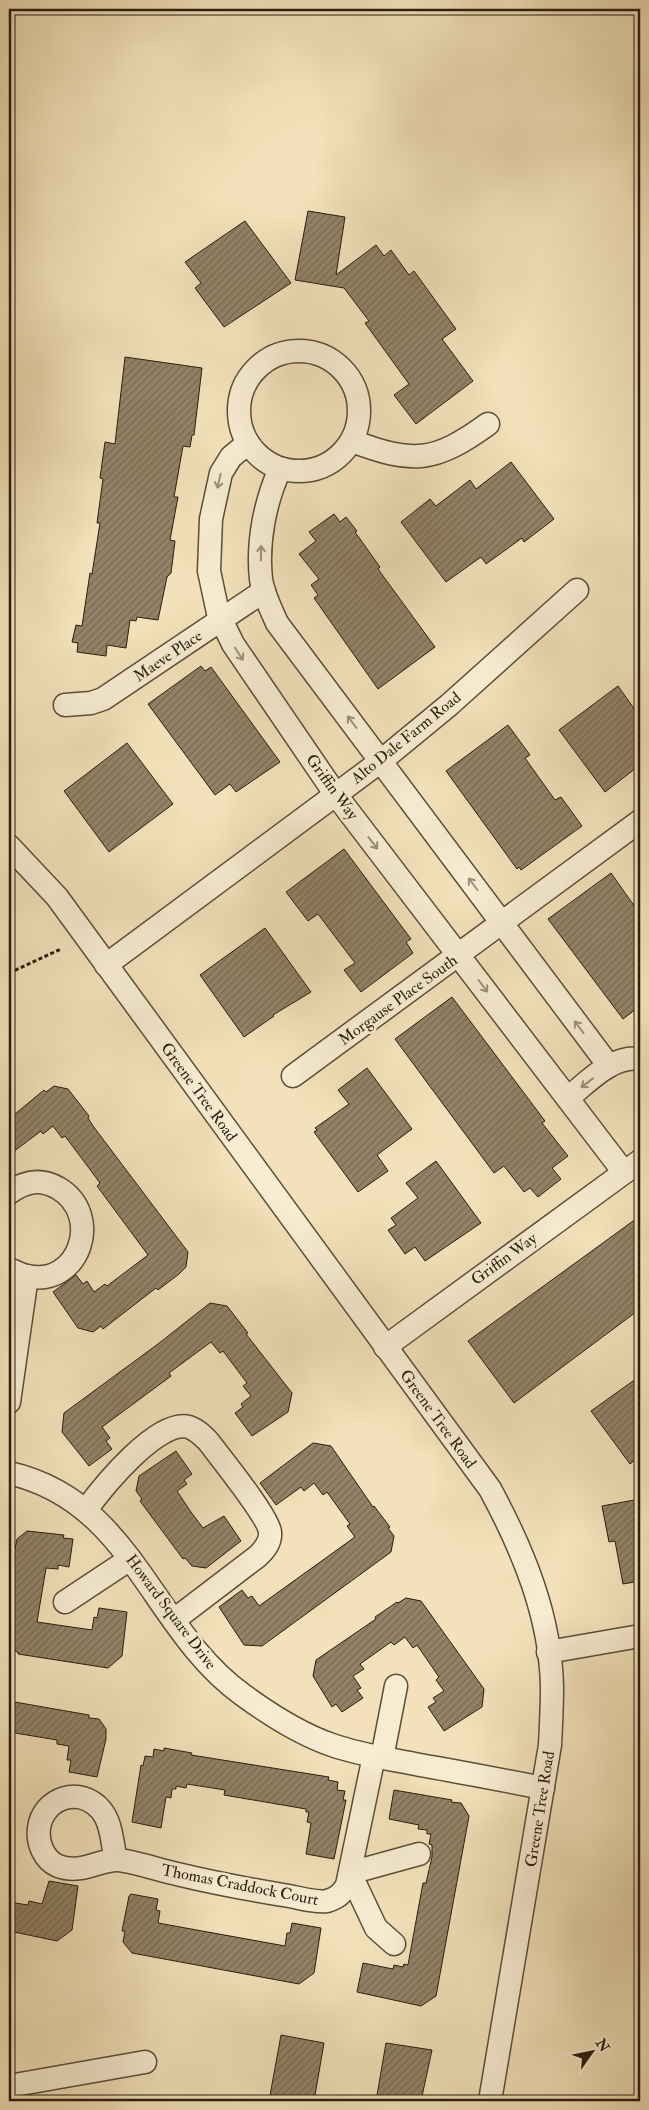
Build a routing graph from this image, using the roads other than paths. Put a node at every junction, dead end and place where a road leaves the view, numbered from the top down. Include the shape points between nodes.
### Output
1 (488, 424) dead end
2 (352, 441) junction
3 (248, 444) junction
4 (280, 469) junction
5 (577, 590) dead end
6 (264, 591) junction
7 (222, 620) junction
8 (66, 705) dead end
9 (381, 761) junction
10 (336, 795) junction
11 (640, 821) edge
12 (9, 846) edge
13 (502, 923) junction
14 (459, 955) junction
15 (106, 965) junction
16 (640, 1059) edge
17 (609, 1066) junction
18 (293, 1076) dead end
19 (568, 1098) junction
20 (632, 1166) edge
21 (9, 1193) edge
22 (18, 1272) edge
23 (385, 1347) junction
24 (9, 1402) edge
25 (9, 1473) edge
26 (86, 1510) junction
27 (130, 1559) junction
28 (65, 1602) dead end
29 (174, 1620) junction
30 (640, 1636) edge
31 (548, 1652) junction
32 (396, 1686) dead end
33 (378, 1757) junction
34 (543, 1788) junction
35 (419, 1854) dead end
36 (116, 1860) dead end
37 (350, 1873) junction
38 (394, 1944) dead end
39 (145, 2062) dead end
40 (9, 2086) edge
41 (490, 2101) edge

1 - 2 street via 447,451 424,457 402,457
2 - 3 street via 359,421 359,404 353,383 330,359 297,351 282,353 265,361 243,388 240,421
2 - 4 street via 331,463 314,470 295,472
3 - 4 street via 259,456
3 -> 7 street, Griffin Way via 231,457 221,473 211,519 209,571
6 -> 4 street via 260,549 268,495
5 - 9 street, Alto Dale Farm Road via 449,705
6 - 7 street, Maeve Place
9 -> 6 street via 277,623
7 - 8 street, Maeve Place via 103,699
7 -> 10 street, Griffin Way via 247,666
9 - 10 street, Alto Dale Farm Road
13 -> 9 street
10 -> 14 street, Griffin Way
10 - 15 street, Alto Dale Farm Road
11 - 13 street, Morgause Place South
12 - 15 street, Greene Tree Road via 57,896
13 - 14 street, Morgause Place South
17 -> 13 street
14 - 18 street, Morgause Place South
14 -> 19 street, Griffin Way
15 - 23 street, Greene Tree Road
16 - 17 street via 624,1059
17 -> 19 street
19 - 20 street, Griffin Way
20 - 23 street, Griffin Way
21 - 22 street via 23,1183 49,1183 70,1195 81,1213 84,1236 77,1254 66,1267 48,1275
22 - 24 street
23 - 31 street, Greene Tree Road via 490,1489 509,1524 534,1586
25 - 26 street, Howard Square Drive via 58,1492
26 - 27 street, Howard Square Drive via 104,1526
26 - 29 street via 126,1462 166,1432 188,1427 208,1440 267,1522 269,1539 258,1556
27 - 28 street
27 - 29 street, Howard Square Drive
29 - 33 street, Howard Square Drive via 218,1674 242,1694 307,1734 331,1745
30 - 31 street
31 - 34 street, Greene Tree Road via 552,1710
32 - 33 street, Thomas Craddock Court
33 - 34 street, Howard Square Drive
33 - 37 street, Thomas Craddock Court
34 - 41 street, Greene Tree Road
35 - 37 street
36 - 37 street, Thomas Craddock Court via 269,1893 325,1901 340,1896
37 - 38 street via 376,1928
39 - 40 street

